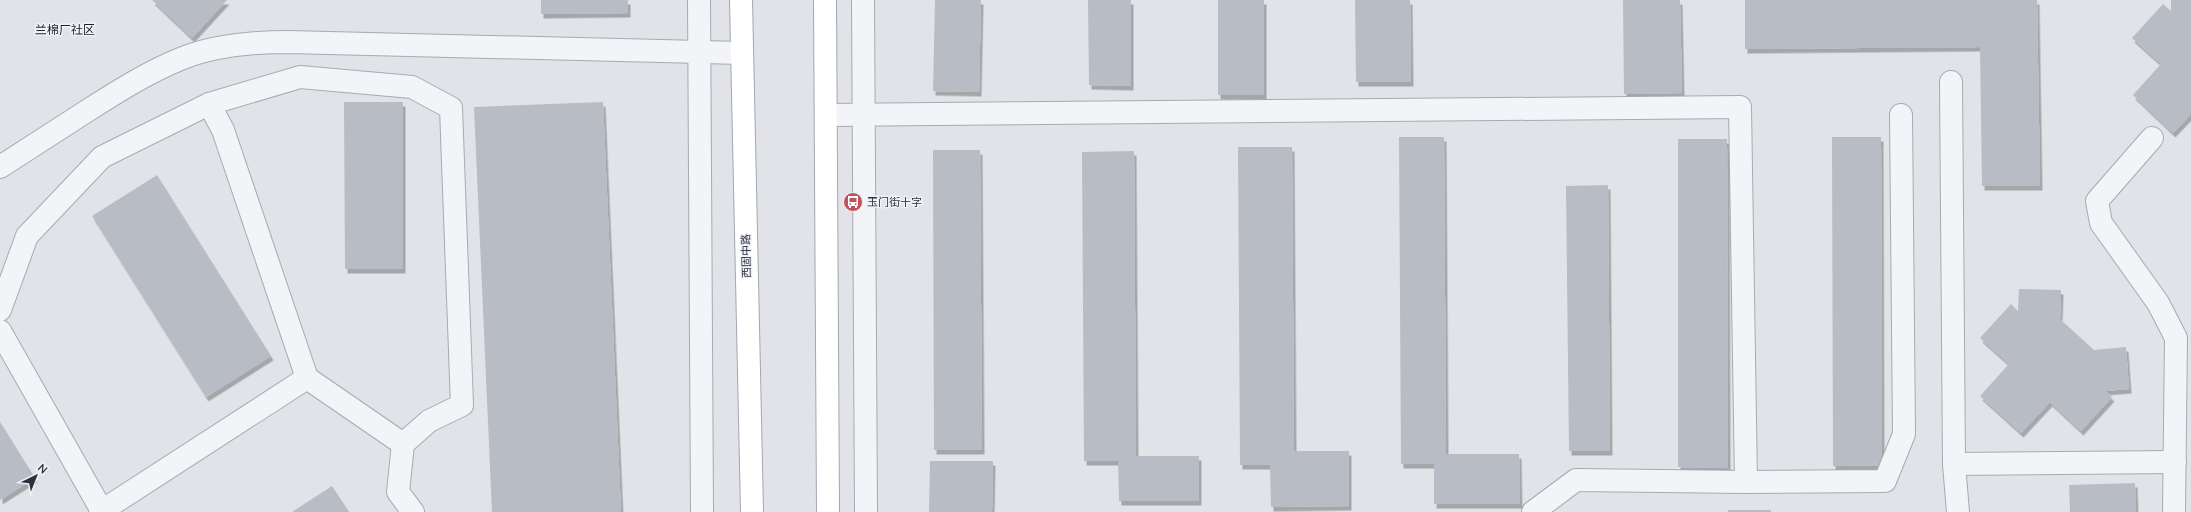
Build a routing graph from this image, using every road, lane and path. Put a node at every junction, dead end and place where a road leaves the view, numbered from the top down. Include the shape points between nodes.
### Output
1 (699, 0) edge
2 (741, 0) edge
3 (825, 0) edge
4 (863, 0) edge
5 (699, 52) junction
6 (742, 53) junction
7 (1951, 82) dead end
8 (209, 104) junction
9 (826, 115) junction
10 (864, 115) junction
11 (1901, 115) dead end
12 (2152, 138) dead end
13 (0, 167) edge
14 (0, 310) edge
15 (0, 331) edge
16 (307, 378) junction
17 (403, 444) junction
18 (2175, 462) junction
19 (1954, 464) junction
20 (1746, 482) junction
21 (101, 512) edge
22 (413, 512) edge
23 (702, 512) edge
24 (752, 512) edge
25 (828, 512) edge
26 (866, 512) edge
27 (1533, 512) edge
28 (1958, 512) edge
29 (2174, 512) edge

1 - 5 street
2 - 6 main road, 西固中路
3 - 9 main road
4 - 10 street
5 - 6 street
5 - 13 street via 288,42 263,42 220,48 184,57 155,70
5 - 23 street
6 - 24 main road, 西固中路
7 - 19 street
8 - 14 street via 102,157 27,236
8 - 16 street via 223,130
8 - 17 street via 300,77 412,88 450,108 462,405 429,421
9 - 10 street
9 - 25 main road
10 - 20 street via 1740,106
10 - 26 street
11 - 20 street via 1904,434 1885,481
12 - 18 street via 2097,201 2101,223 2158,303 2176,338
15 - 21 street
16 - 17 street
16 - 21 street
17 - 22 street via 398,492
18 - 19 street
18 - 29 street
19 - 28 street
20 - 27 street via 1576,480

